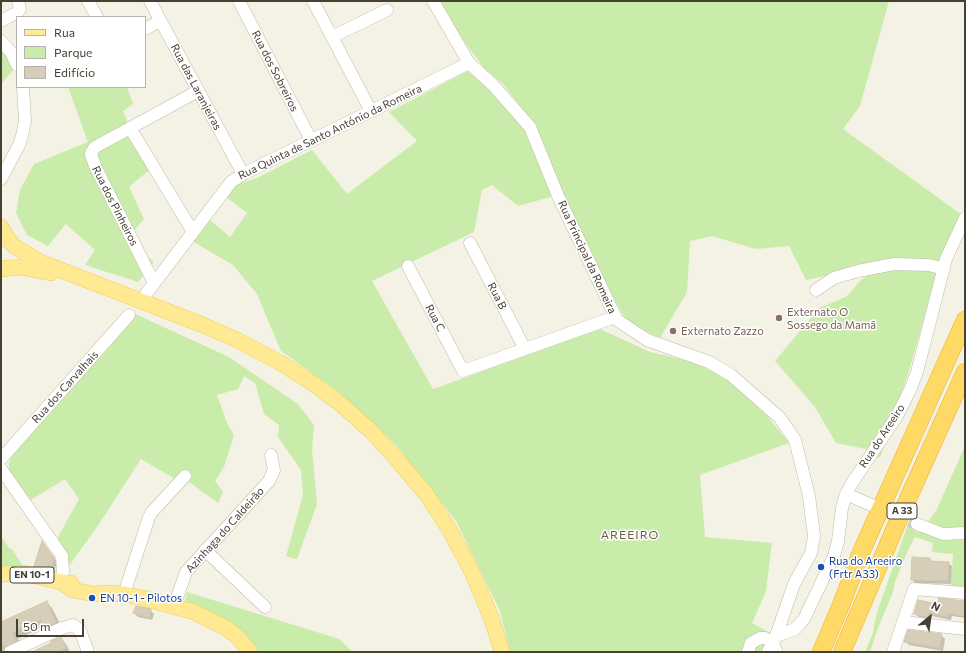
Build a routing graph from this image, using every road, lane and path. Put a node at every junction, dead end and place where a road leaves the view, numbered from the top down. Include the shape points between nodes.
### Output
1 (18, 1) edge
2 (88, 1) edge
3 (150, 1) edge
4 (239, 1) edge
5 (313, 1) edge
6 (433, 1) edge
7 (386, 10) dead end
8 (96, 16) edge
9 (1, 21) edge
10 (160, 21) junction
11 (146, 28) edge
12 (332, 37) junction
13 (1, 41) edge
14 (16, 63) edge
15 (469, 63) junction
16 (23, 88) edge
17 (198, 91) junction
18 (371, 111) junction
19 (130, 128) junction
20 (311, 140) junction
21 (8, 166) junction
22 (243, 174) junction
23 (1, 179) edge
24 (1, 186) edge
25 (965, 218) edge
26 (193, 232) junction
27 (4, 233) edge
28 (470, 243) dead end
29 (1, 262) edge
30 (408, 266) dead end
31 (944, 268) junction
32 (1, 269) edge
33 (154, 283) junction
34 (816, 290) dead end
35 (146, 294) dead end
36 (129, 315) dead end
37 (615, 317) junction
38 (965, 320) edge
39 (525, 349) junction
40 (965, 372) edge
41 (271, 455) dead end
42 (1, 459) edge
43 (1, 469) edge
44 (185, 476) dead end
45 (846, 494) junction
46 (876, 507) tunnel mouth
47 (917, 524) tunnel mouth
48 (965, 533) edge
49 (205, 550) junction
50 (862, 550) junction
51 (1, 574) edge
52 (61, 582) junction
53 (965, 593) edge
54 (124, 594) junction
55 (174, 606) junction
56 (265, 607) dead end
57 (903, 622) junction
58 (965, 629) edge
59 (773, 646) edge
60 (10, 652) edge
61 (88, 652) edge
62 (250, 652) edge
63 (496, 652) edge
64 (502, 652) edge
65 (748, 652) edge
66 (810, 652) edge
67 (821, 652) edge
68 (842, 652) edge
69 (893, 652) edge

1 - 9 street via 18,12
2 - 8 street
3 - 10 street, Rua das Laranjeiras
4 - 20 street, Rua dos Sobreiros
5 - 12 street
6 - 15 street, Rua Principal da Romeira
7 - 12 street
10 - 11 street
10 - 17 street, Rua das Laranjeiras
12 - 18 street
13 - 14 street
15 - 18 street, Rua Quinta de Santo António da Romeira
15 - 37 street, Rua Principal da Romeira via 493,85 530,127 558,196
16 - 21 street via 25,121 19,145
17 - 19 street, Rua dos Pinheiros
17 - 22 street, Rua das Laranjeiras
18 - 20 street, Rua Quinta de Santo António da Romeira
19 - 26 street
19 - 33 street, Rua dos Pinheiros via 96,146 91,158
20 - 22 street, Rua Quinta de Santo António da Romeira
21 - 23 street
21 - 24 street
22 - 26 street, Rua Quinta de Santo António da Romeira via 231,182
25 - 31 street, Rua do Areeiro
26 - 33 street, Rua Quinta de Santo António da Romeira
27 - 29 main road via 8,250
27 - 64 main road via 26,254 40,262 237,340 280,362 342,405 372,432 427,495 470,568 492,620
28 - 39 street, Rua B
30 - 39 street, Rua C via 463,371
31 - 34 street via 894,264 834,278
31 - 45 street, Rua do Areeiro via 911,388 897,416
32 - 63 main road via 21,267 52,274 195,328 230,343 284,372 338,410 392,461 429,509 462,565 480,605
33 - 35 street, Rua Quinta de Santo António da Romeira
36 - 42 street, Rua dos Carvalhais
37 - 39 street
37 - 59 street, Rua Principal da Romeira via 646,340 709,362 731,376 780,418 795,440 814,536 811,553 794,584
38 - 50 highway, A 33
40 - 68 highway, A 33
41 - 49 street, Azinhaga do Caldeirão via 274,470 269,481
43 - 52 street via 62,556
44 - 54 street via 149,517
45 - 46 street
45 - 59 street, Rua do Areeiro via 834,556 808,612 795,629
47 - 48 street via 943,534
49 - 55 street, Azinhaga do Caldeirão via 186,572
49 - 56 street
50 - 66 highway
50 - 67 highway, A 33
51 - 52 main road, EN 10-1 via 23,573
52 - 54 main road, EN 10-1
53 - 57 street via 914,589
54 - 55 main road, EN 10-1
55 - 62 main road, EN 10-1 via 194,612 226,628 238,637
57 - 58 street
57 - 69 street
59 - 65 street via 765,638 756,640 751,643
60 - 61 street via 73,625 80,630

